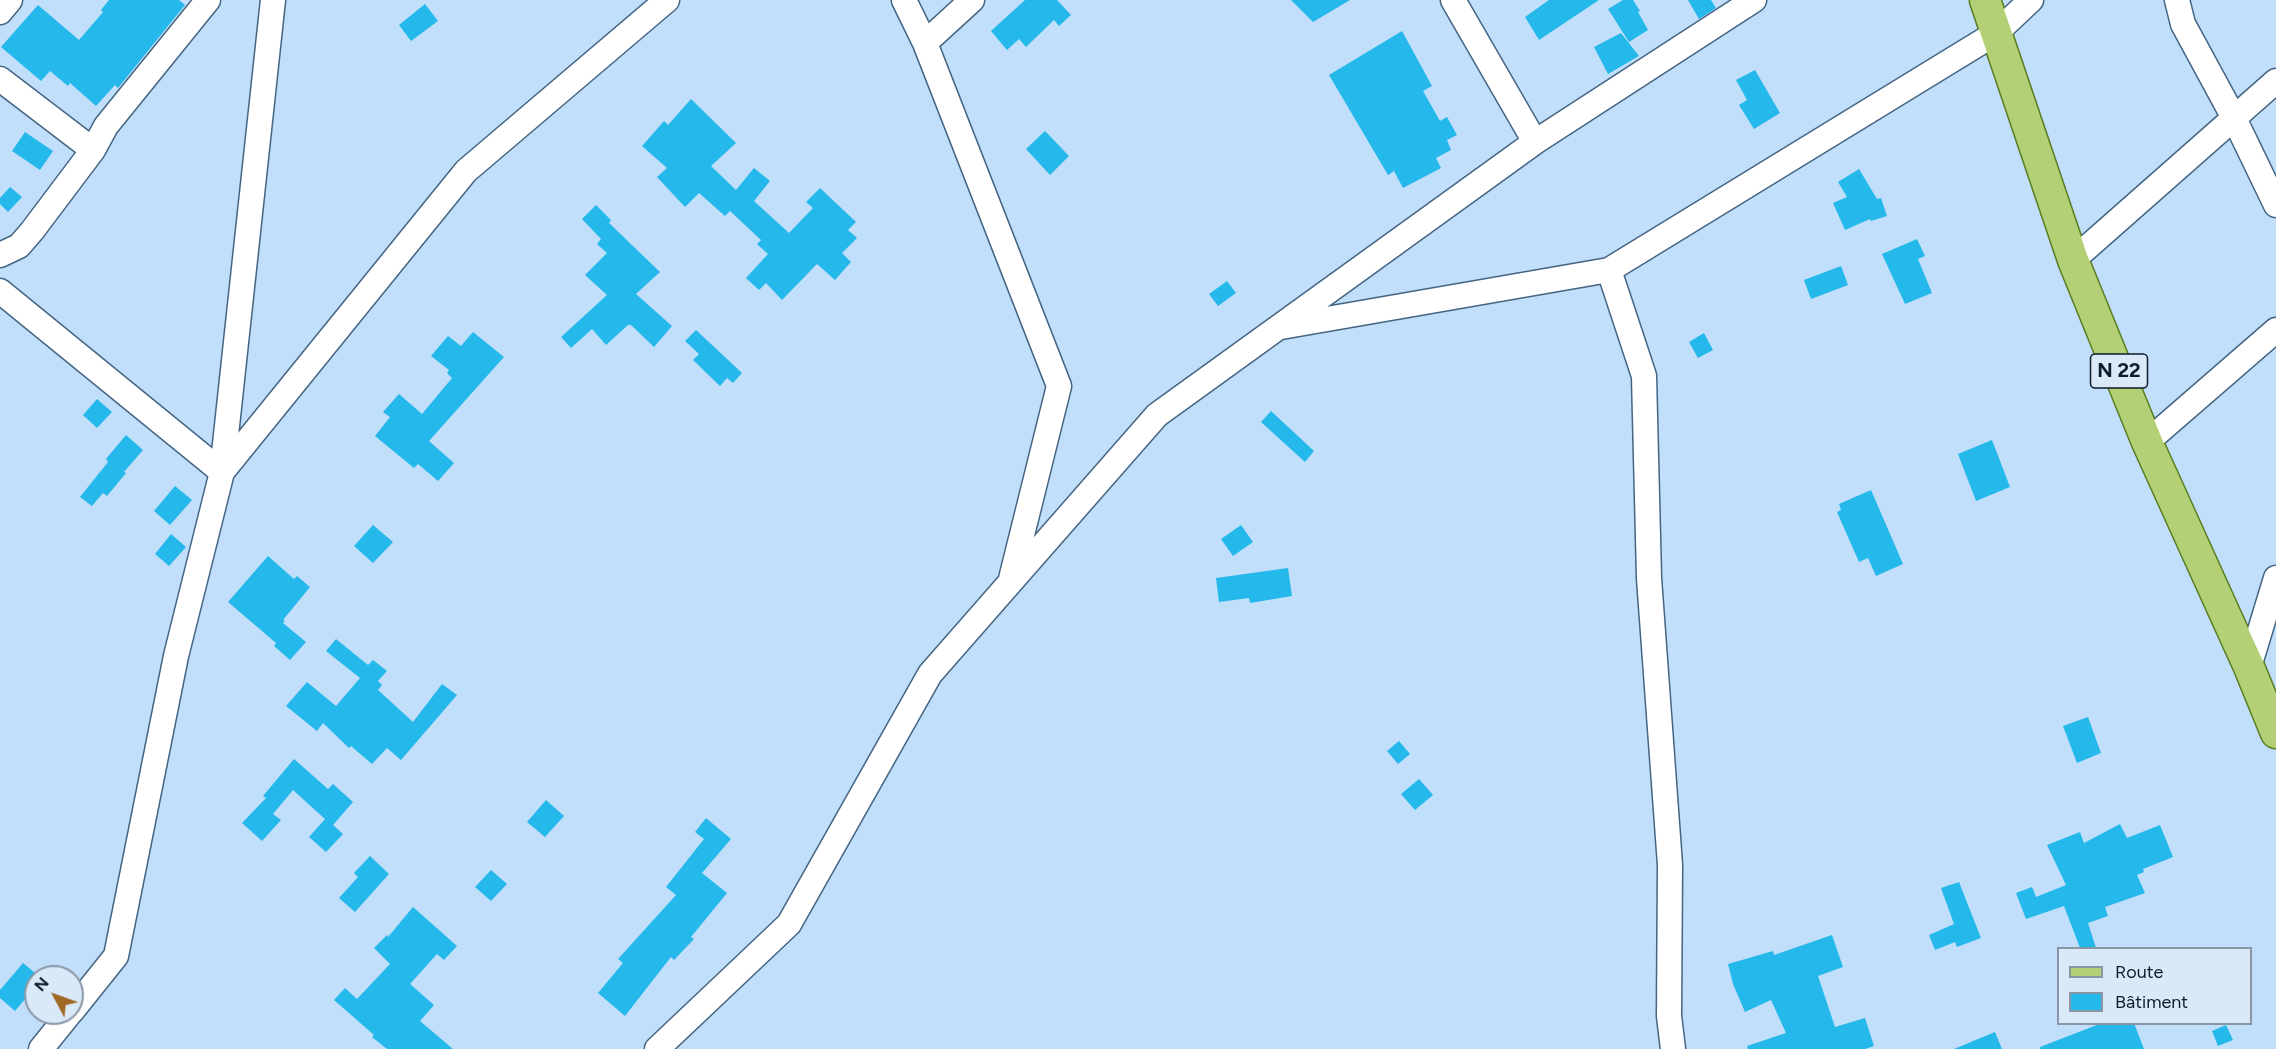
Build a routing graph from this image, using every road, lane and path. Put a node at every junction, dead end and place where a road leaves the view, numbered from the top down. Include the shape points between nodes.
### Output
1 (10, 0) edge
2 (208, 0) edge
3 (273, 0) edge
4 (667, 0) edge
5 (904, 0) edge
6 (972, 0) edge
7 (1453, 0) edge
8 (1754, 0) edge
9 (1985, 0) edge
10 (2031, 0) edge
11 (2177, 0) edge
12 (0, 12) edge
13 (1996, 33) junction
14 (925, 44) junction
15 (0, 79) edge
16 (2276, 81) edge
17 (2234, 118) junction
18 (1535, 142) junction
19 (93, 150) junction
20 (2276, 206) edge
21 (0, 255) edge
22 (2073, 260) junction
23 (1609, 270) junction
24 (0, 291) edge
25 (1275, 328) junction
26 (2276, 330) edge
27 (2147, 442) junction
28 (222, 472) junction
29 (2276, 578) edge
30 (1010, 583) junction
31 (2249, 667) junction
32 (2276, 733) edge
33 (84, 996) edge
34 (60, 1025) edge
35 (41, 1049) edge
36 (657, 1049) edge
37 (1673, 1049) edge

1 - 12 street
2 - 19 street via 106,126
3 - 28 street
4 - 28 street via 466,171
5 - 14 street
6 - 14 street
7 - 18 street
8 - 18 street
9 - 13 main road, N 22 / N 22
10 - 13 street
11 - 17 street via 2183,24
13 - 22 main road, N 22 / N 22
13 - 23 street
14 - 30 street via 1059,386
15 - 19 street
16 - 17 street
17 - 20 street
17 - 22 street
18 - 25 street
19 - 21 street via 19,246
22 - 27 main road, N 22 / N 22
23 - 25 street
23 - 37 street via 1644,376 1649,579 1670,865 1669,1016
24 - 28 street
25 - 30 street via 1157,415
26 - 27 street
27 - 31 main road, N 22 / N 22
28 - 33 street via 176,656 116,956
29 - 31 street
30 - 36 street via 930,674 789,924
31 - 32 main road, N 22 / N 22
34 - 35 street

